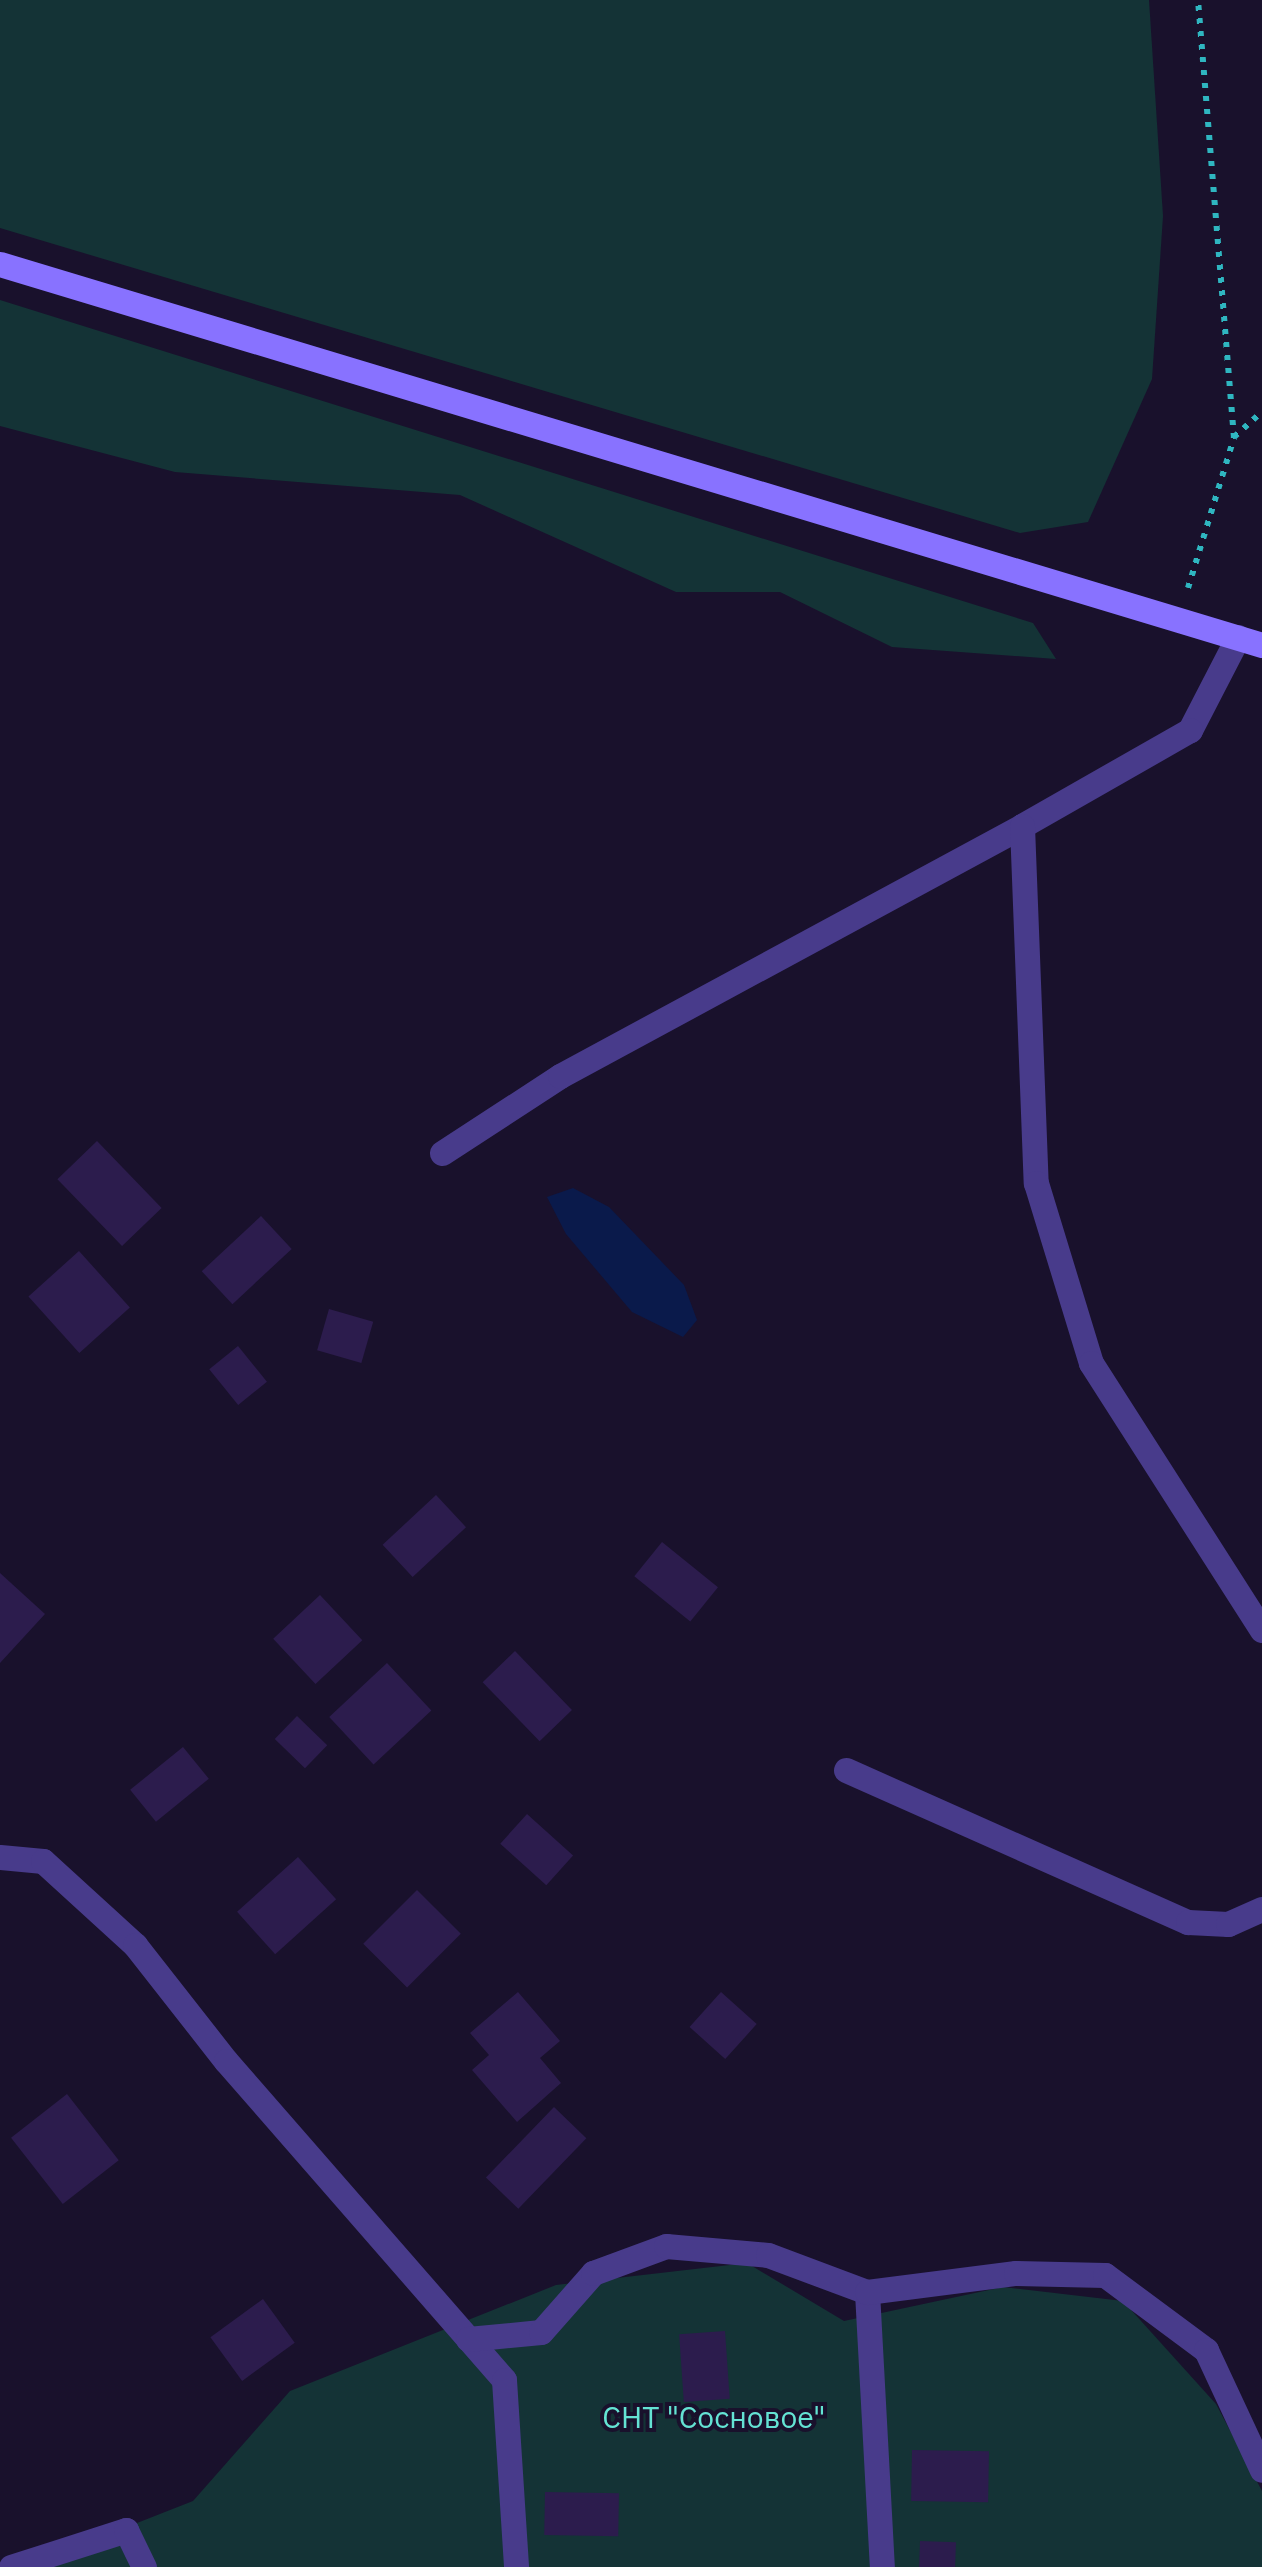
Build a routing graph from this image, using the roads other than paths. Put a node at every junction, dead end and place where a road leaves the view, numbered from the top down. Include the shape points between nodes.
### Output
1 (0, 264) edge
2 (1250, 641) edge
3 (1022, 826) junction
4 (442, 1153) dead end
5 (1262, 1630) edge
6 (846, 1770) dead end
7 (0, 1857) edge
8 (1262, 1909) edge
9 (867, 2292) junction
10 (468, 2339) junction
11 (1262, 2470) edge
12 (11, 2567) edge
13 (144, 2567) edge
14 (516, 2567) edge
15 (882, 2567) edge

1 - 2 main road
2 - 3 street via 1190,730
3 - 4 street via 560,1076
3 - 5 street via 1036,1183 1091,1363
6 - 8 street via 1188,1922 1228,1924
7 - 10 street via 43,1862 134,1945
9 - 10 street via 768,2256 666,2246 593,2273 541,2332
9 - 11 street via 1016,2273 1104,2275 1206,2350
9 - 15 street
10 - 14 street via 504,2380
12 - 13 street via 126,2530

